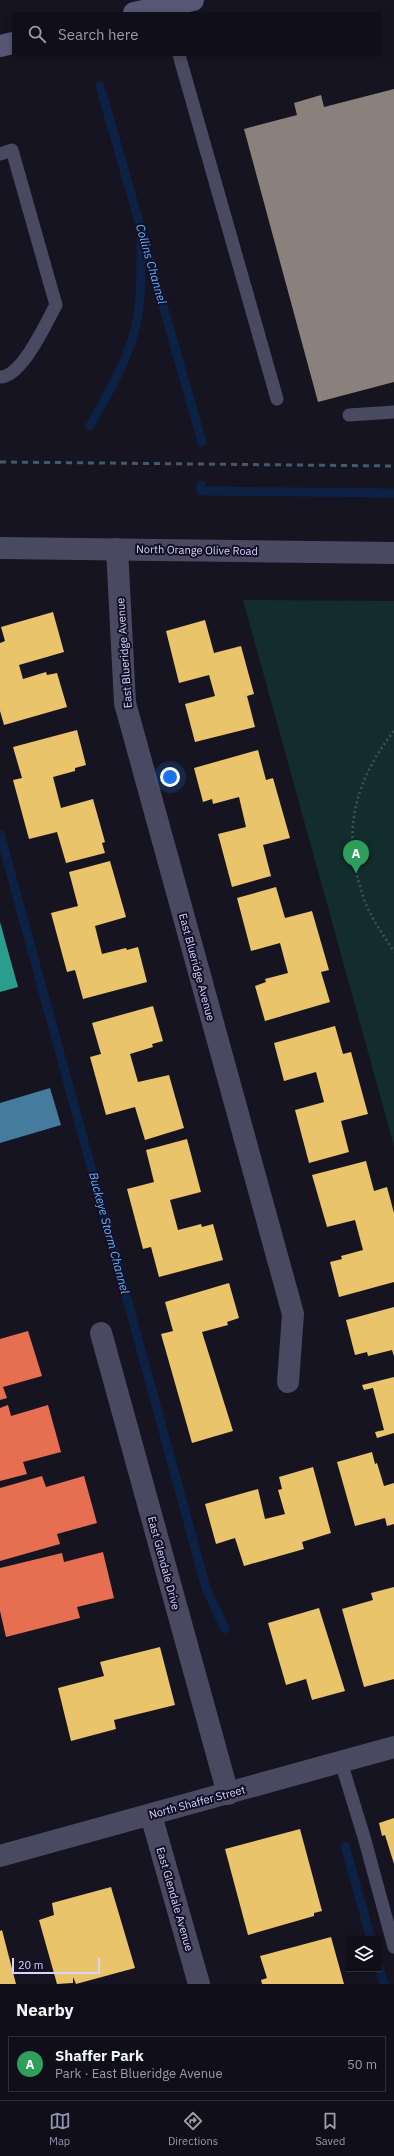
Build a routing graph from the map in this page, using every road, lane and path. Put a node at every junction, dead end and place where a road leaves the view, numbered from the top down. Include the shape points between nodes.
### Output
1 (193, 0) edge
2 (165, 6) edge
3 (138, 12) edge
4 (12, 43) edge
5 (0, 46) edge
6 (179, 56) edge
7 (0, 154) edge
8 (0, 376) edge
9 (277, 399) dead end
10 (394, 412) edge
11 (349, 415) dead end
12 (0, 548) edge
13 (117, 549) junction
14 (394, 553) edge
15 (394, 731) edge
16 (394, 952) edge
17 (101, 1333) dead end
18 (288, 1382) dead end
19 (394, 1747) edge
20 (340, 1762) junction
21 (228, 1794) junction
22 (151, 1814) junction
23 (0, 1856) edge
24 (394, 1947) edge
25 (199, 1984) edge

1 - 2 main road
2 - 3 main road
4 - 5 main road
6 - 9 lane
7 - 8 lane via 12,150 56,305 20,366 5,377
10 - 11 lane
12 - 13 street, North Orange Olive Road
13 - 14 street, North Orange Olive Road
13 - 18 street, East Blueridge Avenue via 125,703 292,1314
15 - 16 path via 367,771 358,795 352,821 351,847 364,900 377,927
17 - 21 street, East Glendale Drive
19 - 20 street, North Shaffer Street
20 - 21 street, North Shaffer Street
20 - 24 lane via 364,1837
21 - 22 street, North Shaffer Street
22 - 23 street, North Shaffer Street
22 - 25 street, East Glendale Avenue

